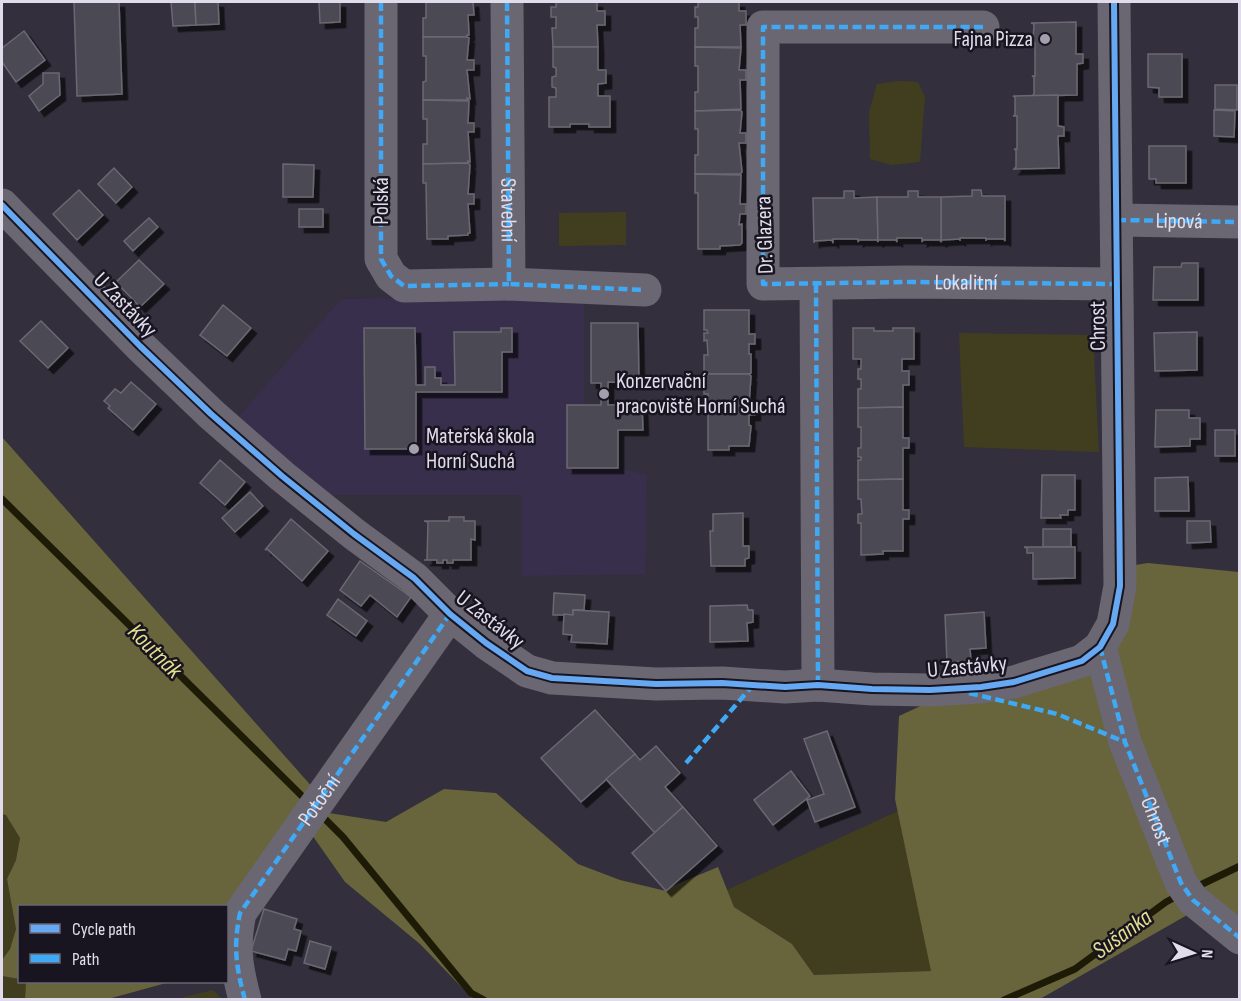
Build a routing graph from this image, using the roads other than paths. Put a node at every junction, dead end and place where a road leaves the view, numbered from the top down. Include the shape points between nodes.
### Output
1 (381, 2) edge
2 (507, 2) edge
3 (1114, 2) edge
4 (983, 27) dead end
5 (2, 205) edge
6 (1117, 220) junction
7 (1239, 222) edge
8 (509, 284) junction
9 (816, 284) junction
10 (1115, 284) junction
11 (645, 290) dead end
12 (450, 614) junction
13 (1101, 646) junction
14 (818, 685) junction
15 (1239, 938) edge
16 (245, 999) edge

1 - 8 street, Polská via 381,260 391,276 404,286
2 - 8 street, Stavební
3 - 6 street, Chrost
4 - 9 street, Dr. Glazera via 763,27 763,284
5 - 12 street, U Zastávky via 211,414 345,527 414,578
6 - 7 street, Lipová
6 - 10 street, Chrost
8 - 11 street
9 - 10 street, Lokalitní
9 - 14 street
10 - 13 street, Chrost via 1120,586 1113,624
12 - 14 street, U Zastávky via 527,671 552,678 656,684
12 - 16 street, Potoční via 240,913 235,938 236,965
13 - 14 street, U Zastávky via 1082,661 1045,674 981,687 930,690
13 - 15 street, Chrost via 1125,742 1187,892

